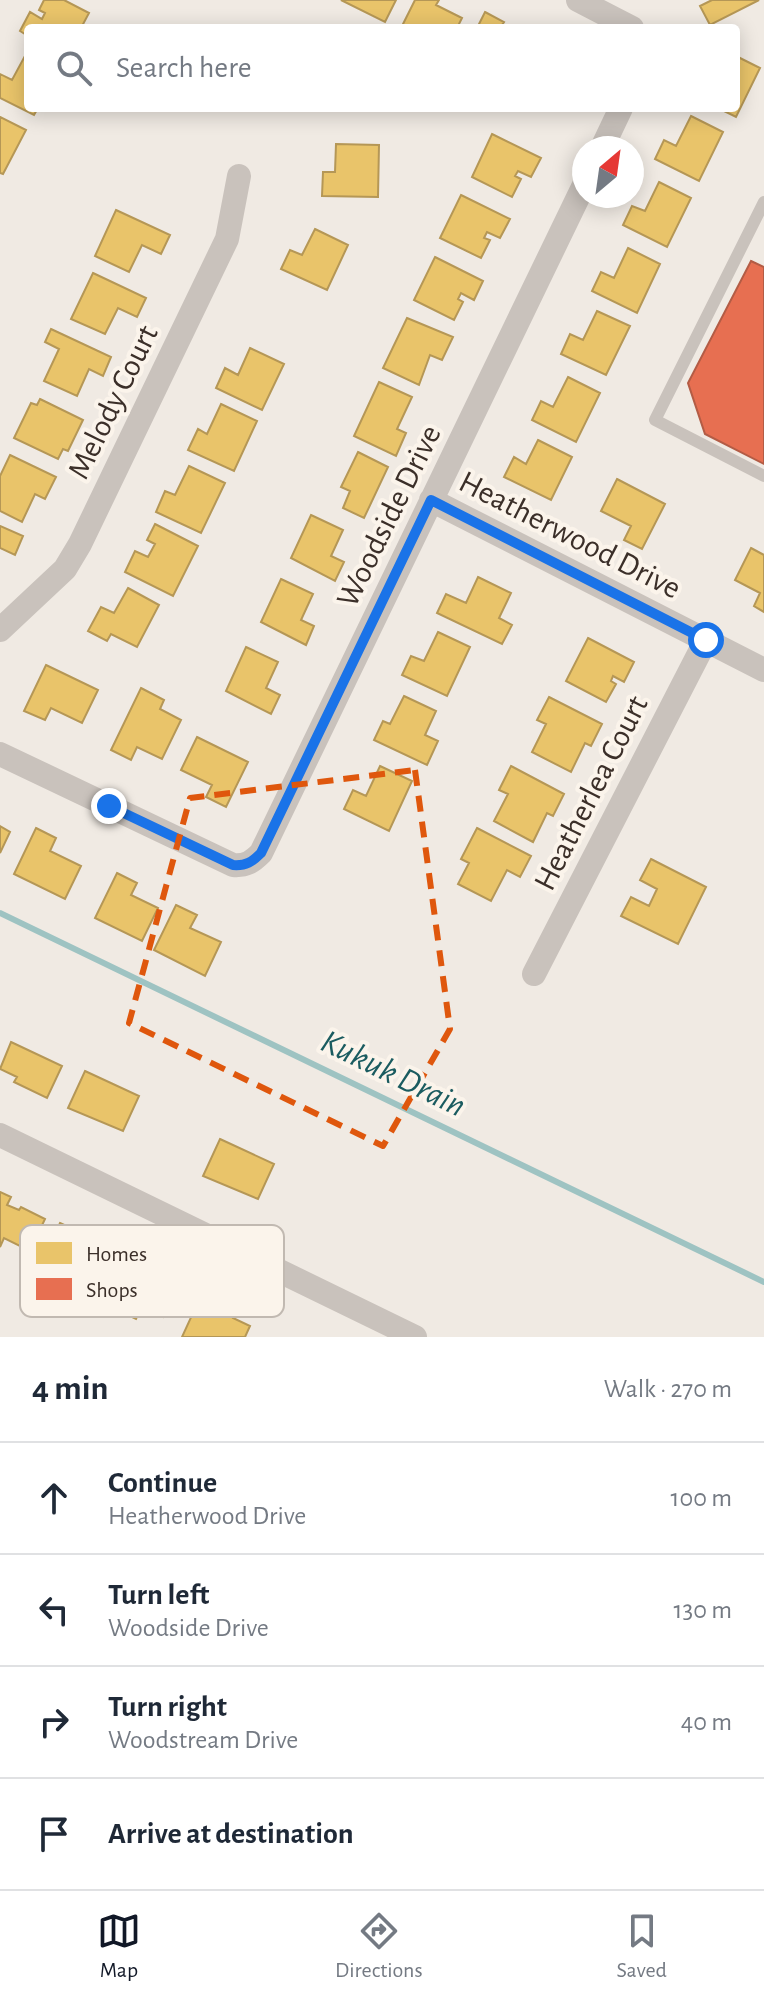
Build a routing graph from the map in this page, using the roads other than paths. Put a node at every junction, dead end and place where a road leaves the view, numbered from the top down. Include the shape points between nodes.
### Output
1 (578, 0) edge
2 (624, 24) edge
3 (619, 112) edge
4 (608, 136) edge
5 (239, 176) dead end
6 (764, 202) edge
7 (573, 208) edge
8 (751, 228) junction
9 (764, 235) edge
10 (764, 476) edge
11 (431, 500) junction
12 (0, 630) edge
13 (706, 640) junction
14 (764, 670) edge
15 (0, 754) edge
16 (534, 974) dead end
17 (0, 1135) edge
18 (185, 1225) edge
19 (284, 1273) edge
20 (415, 1337) edge

1 - 2 street
3 - 4 street
5 - 12 street, Melody Court via 227,239 80,544 65,569
6 - 8 lane
7 - 11 street, Woodside Drive
8 - 9 lane
8 - 10 lane via 655,420
11 - 13 street, Heatherwood Drive
11 - 15 street, Woodside Drive via 268,843 252,862 241,866 212,856
13 - 14 street, Heatherwood Drive
13 - 16 street, Heatherlea Court
17 - 18 street
19 - 20 street

